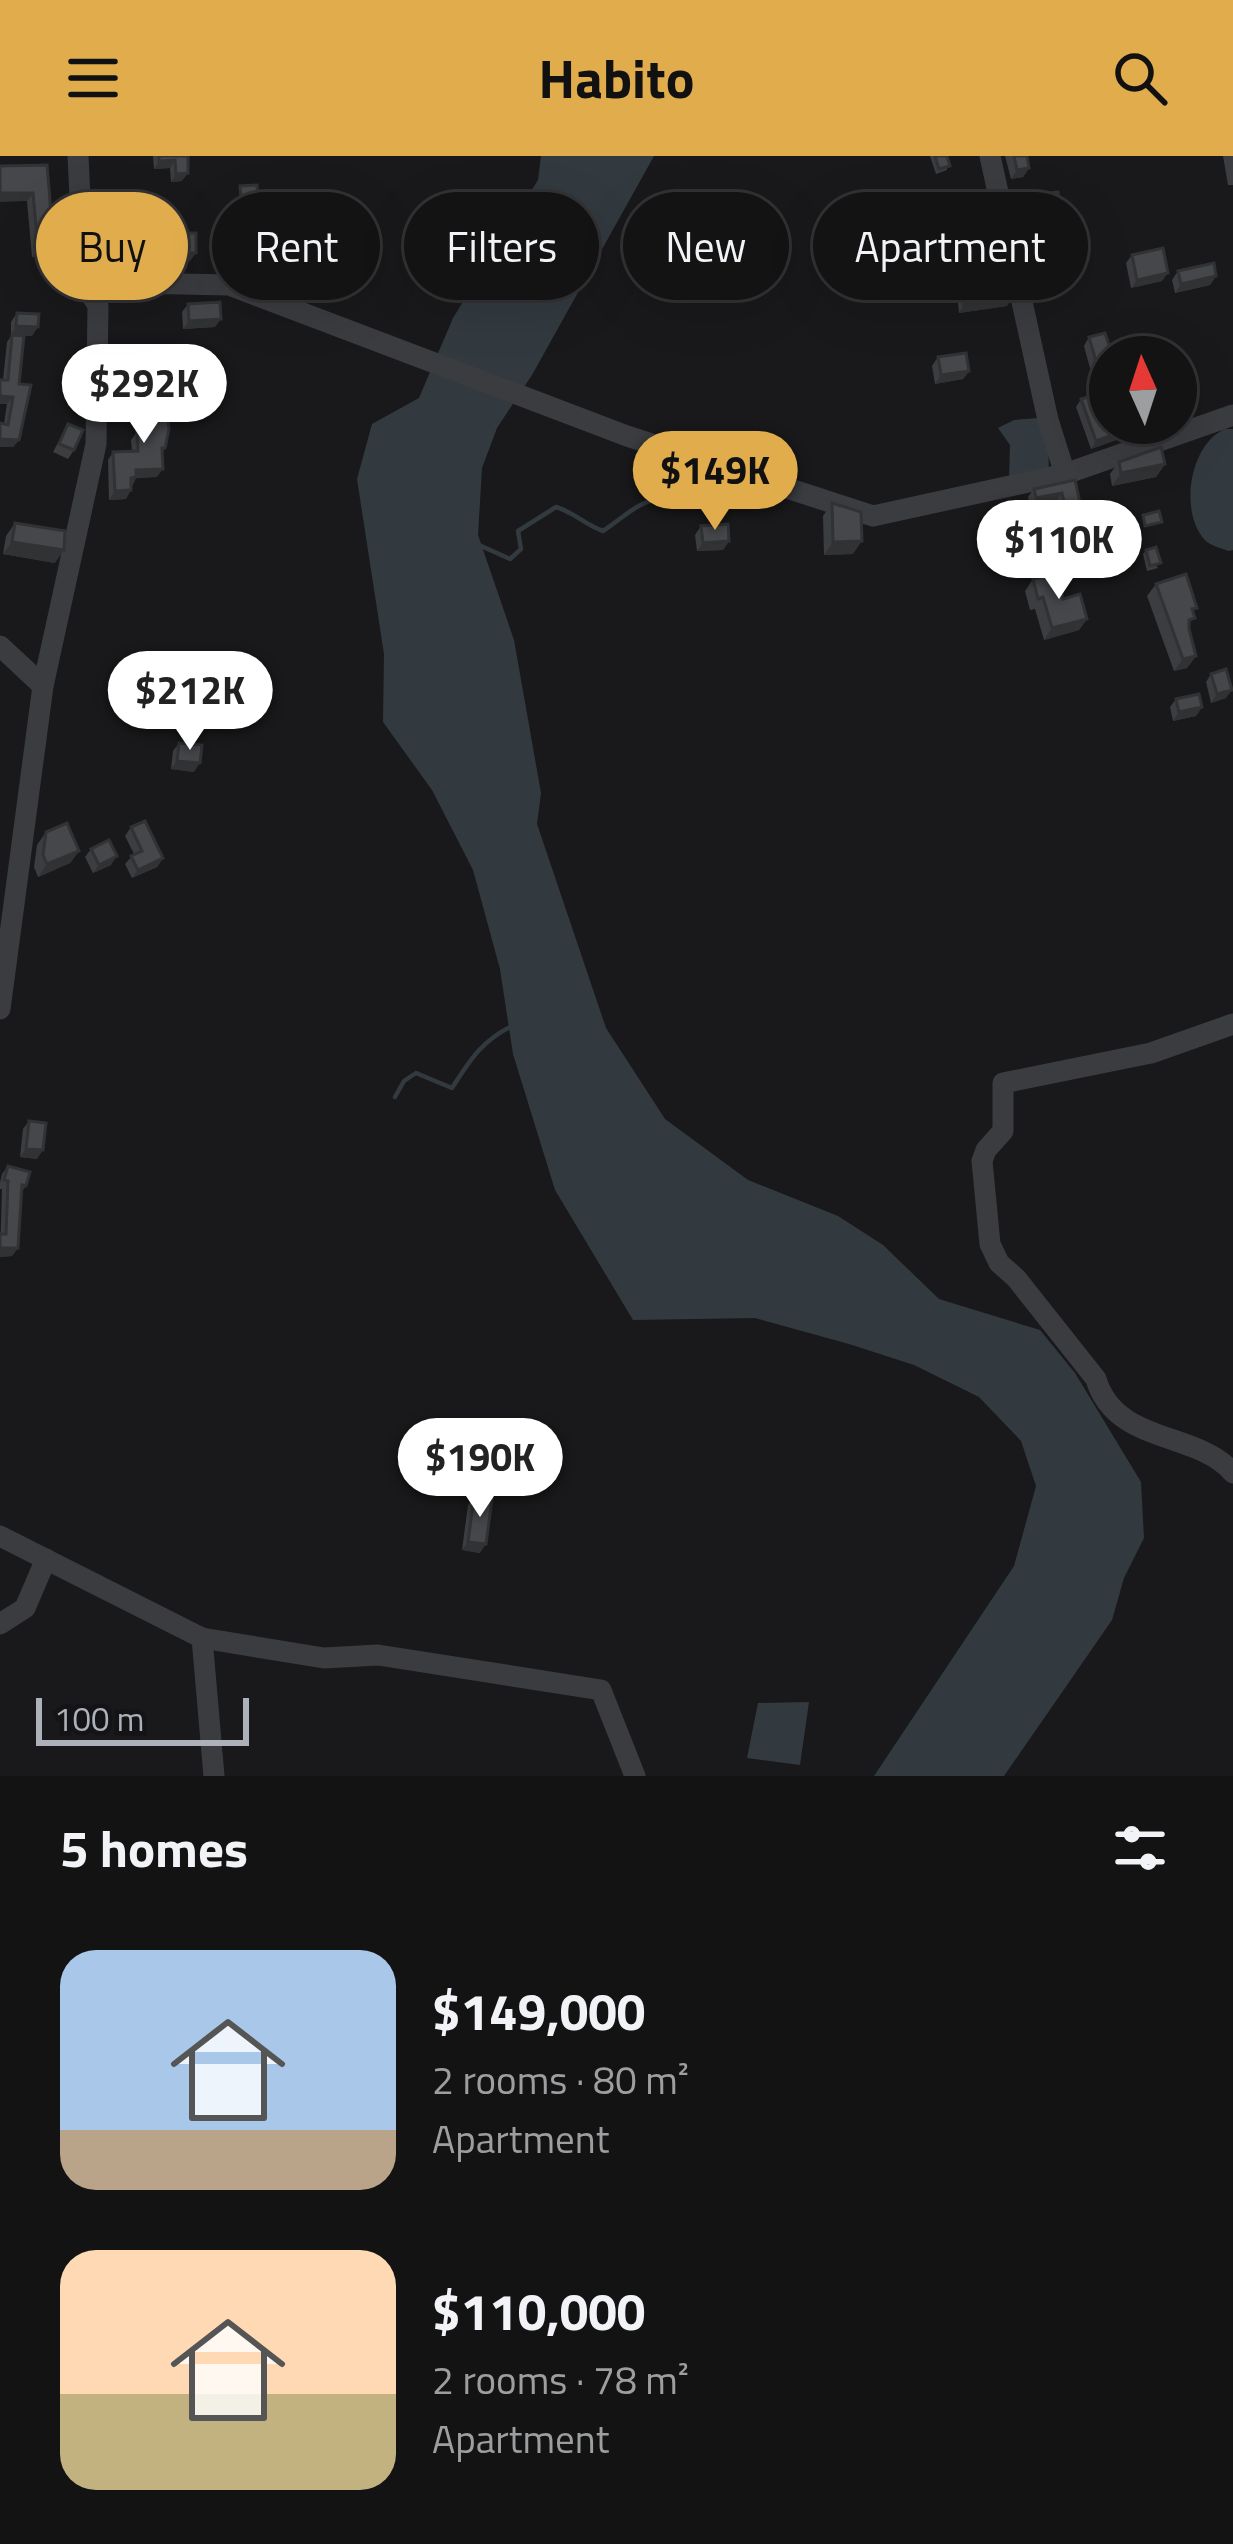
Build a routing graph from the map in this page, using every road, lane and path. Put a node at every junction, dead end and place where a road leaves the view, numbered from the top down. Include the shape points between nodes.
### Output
1 (78, 156) edge
2 (990, 156) edge
3 (80, 192) edge
4 (188, 284) edge
5 (94, 300) edge
6 (1233, 415) edge
7 (1065, 474) junction
8 (0, 646) edge
9 (43, 686) junction
10 (0, 1009) edge
11 (1233, 1024) edge
12 (1233, 1473) edge
13 (0, 1536) edge
14 (46, 1559) junction
15 (0, 1624) edge
16 (202, 1638) junction
17 (214, 1776) edge
18 (635, 1776) edge

1 - 3 street
2 - 7 street
4 - 7 street via 229,285 627,436 873,516
5 - 9 street via 96,443
6 - 7 street
8 - 9 street
9 - 10 street
11 - 12 street via 1151,1053 1003,1083 1003,1131 982,1161 999,1263 1096,1379 1101,1396 1114,1411
13 - 14 street
14 - 15 street via 25,1608
14 - 16 street
16 - 17 street
16 - 18 street via 324,1658 379,1654 602,1690

